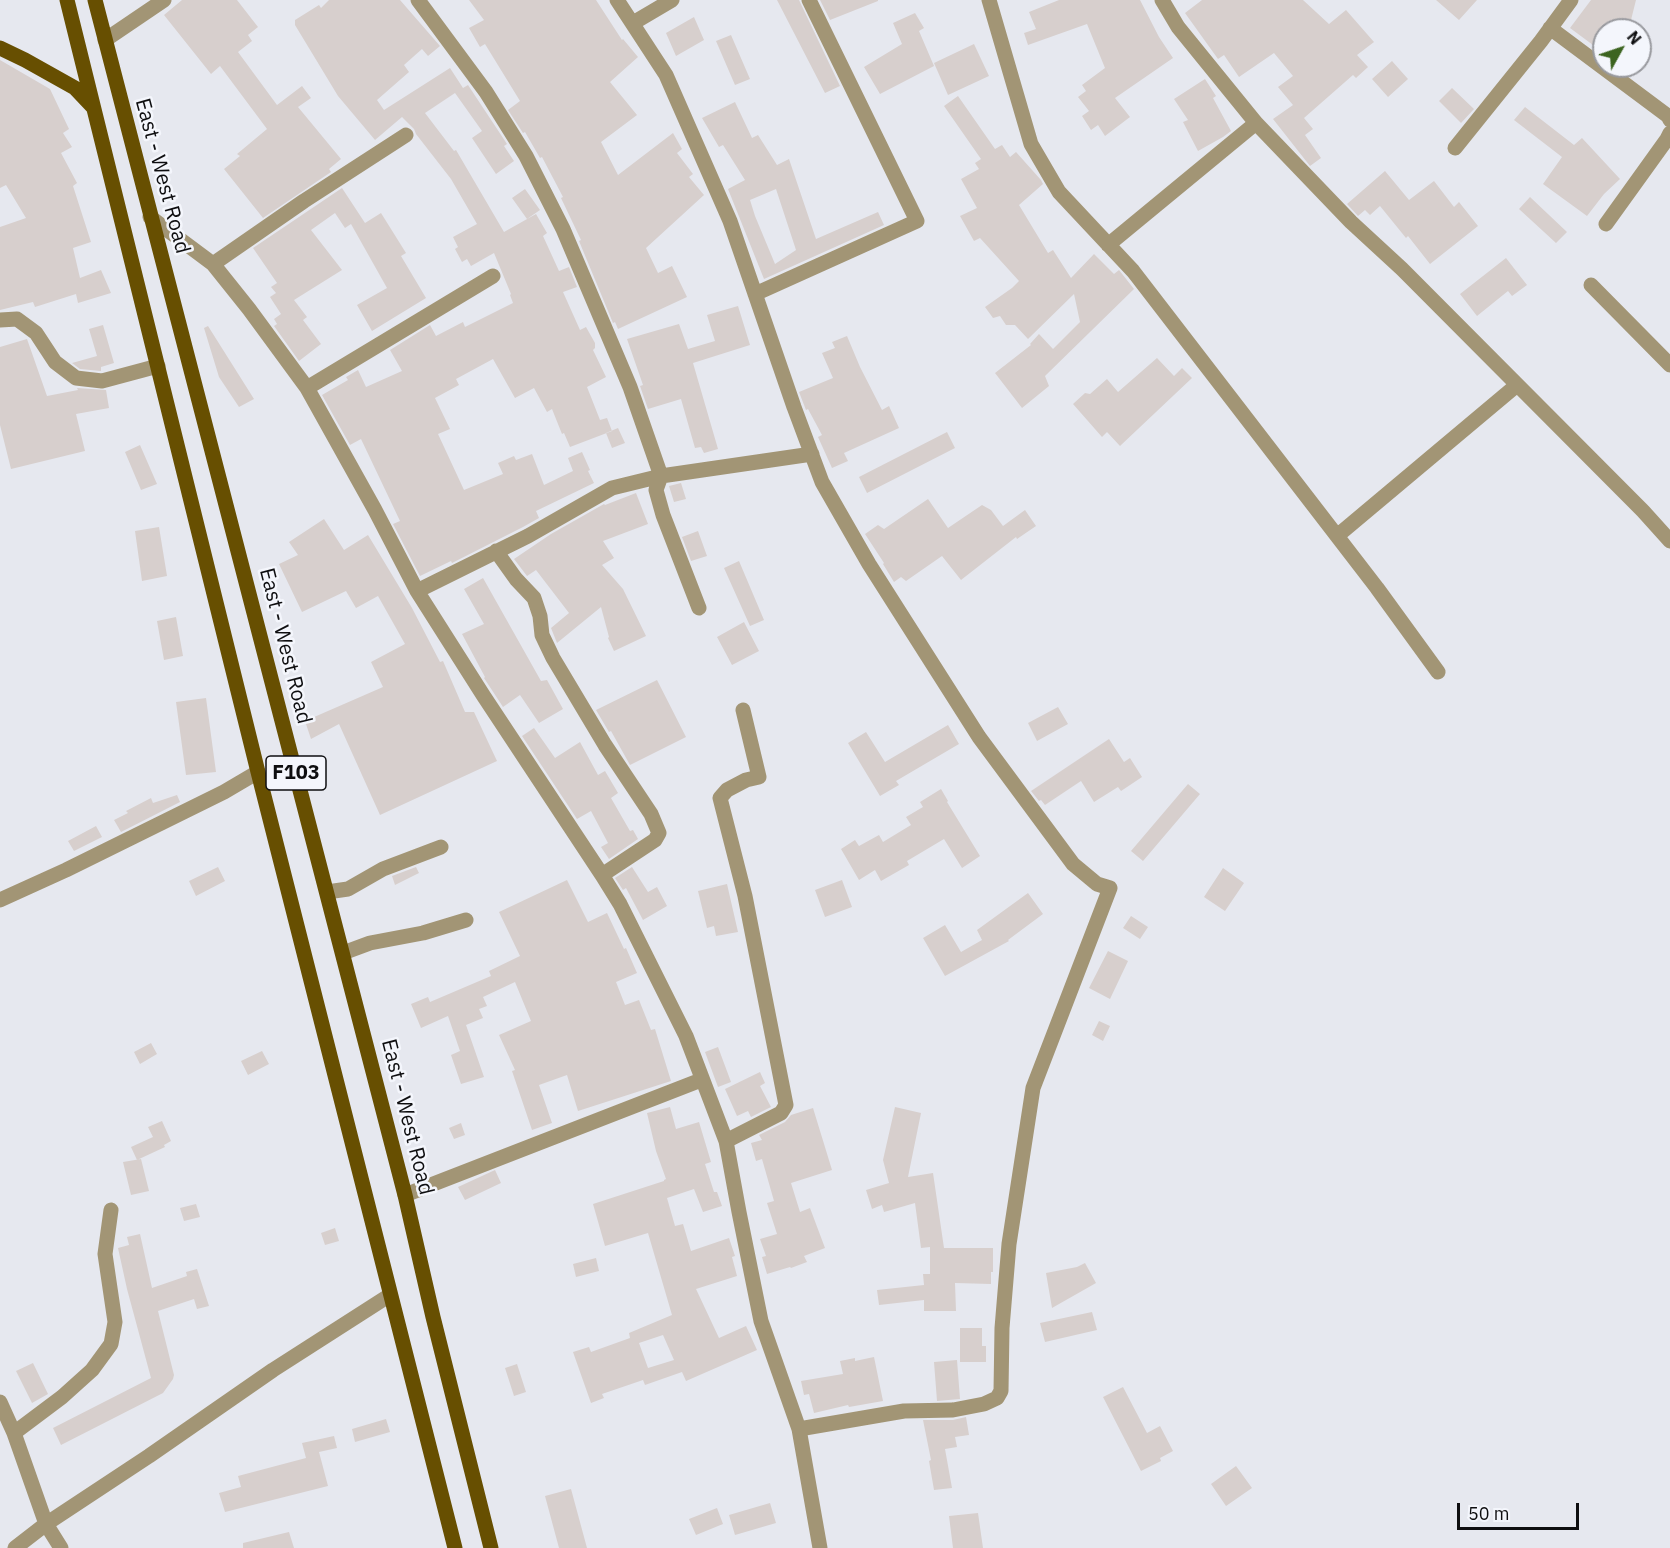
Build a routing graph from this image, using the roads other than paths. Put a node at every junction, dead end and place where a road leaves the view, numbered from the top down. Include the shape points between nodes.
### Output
1 (67, 0) edge
2 (95, 0) edge
3 (164, 0) edge
4 (418, 0) edge
5 (617, 0) edge
6 (672, 0) edge
7 (809, 0) edge
8 (989, 0) edge
9 (1162, 0) edge
10 (1570, 0) edge
11 (633, 23) junction
12 (1550, 28) junction
13 (105, 40) junction
14 (0, 48) edge
15 (95, 110) junction
16 (1670, 120) edge
17 (1256, 123) junction
18 (1670, 133) edge
19 (406, 135) dead end
20 (1455, 148) dead end
21 (150, 217) junction
22 (1606, 224) dead end
23 (1108, 245) junction
24 (213, 264) junction
25 (493, 276) dead end
26 (1591, 285) dead end
27 (755, 294) junction
28 (0, 320) edge
29 (1670, 365) edge
30 (158, 366) junction
31 (1517, 385) junction
32 (307, 388) junction
33 (812, 454) junction
34 (661, 476) junction
35 (1337, 536) junction
36 (1670, 541) edge
37 (496, 551) junction
38 (417, 591) junction
39 (699, 608) dead end
40 (1438, 672) dead end
41 (742, 710) dead end
42 (258, 772) junction
43 (441, 847) dead end
44 (602, 874) junction
45 (327, 892) junction
46 (0, 900) edge
47 (466, 920) dead end
48 (343, 953) junction
49 (701, 1080) junction
50 (726, 1141) junction
51 (405, 1195) junction
52 (111, 1210) dead end
53 (390, 1295) junction
54 (0, 1402) edge
55 (799, 1429) junction
56 (14, 1433) junction
57 (46, 1524) junction
58 (15, 1548) edge
59 (62, 1548) edge
60 (455, 1548) edge
61 (491, 1548) edge
62 (820, 1548) edge

1 - 15 main road, F103
2 - 13 main road, East - West Road / F103
3 - 13 street
4 - 34 street via 486,92 526,156 563,230 630,387
5 - 11 street
6 - 11 street
7 - 27 street via 917,221
8 - 23 street via 1031,144 1059,192
9 - 17 street via 1178,27
10 - 12 street
11 - 27 street via 666,75 730,221
12 - 16 street
12 - 20 street
13 - 21 main road, East - West Road / F103
14 - 15 main road via 75,88
15 - 30 main road, F103
17 - 23 street
17 - 31 street
18 - 22 street
19 - 24 street
21 - 24 street
21 - 45 main road, East - West Road / F103
23 - 35 street via 1133,271
24 - 32 street
25 - 32 street
26 - 29 street
27 - 33 street
28 - 30 street via 17,319 36,333 56,362 76,378 102,381
30 - 42 main road, F103
31 - 35 street
31 - 36 street
32 - 38 street
33 - 34 street
33 - 55 street via 822,482 869,564 979,736 1073,864 1097,884 1110,888 1033,1088 1009,1244 1001,1391 997,1398 953,1410 904,1412
34 - 37 street via 612,488
34 - 39 street via 656,490 663,515
35 - 40 street
37 - 38 street
37 - 44 street via 534,598 542,635 553,658 651,814 658,833 655,840
38 - 44 street
41 - 50 street via 759,777 726,790 720,798 745,896 786,1105 782,1113
42 - 46 street
42 - 53 main road, F103
43 - 45 street via 383,869 348,889
44 - 49 street via 686,1036
45 - 48 main road, East - West Road / F103
47 - 48 street
48 - 51 main road, East - West Road / F103
49 - 50 street
49 - 51 street
50 - 55 street via 761,1321
51 - 61 main road, East - West Road / F103
52 - 56 street via 105,1254 115,1322 111,1344 92,1370
53 - 57 street
53 - 60 main road, F103
54 - 56 street
55 - 62 street
56 - 57 street
57 - 58 street
57 - 59 street

